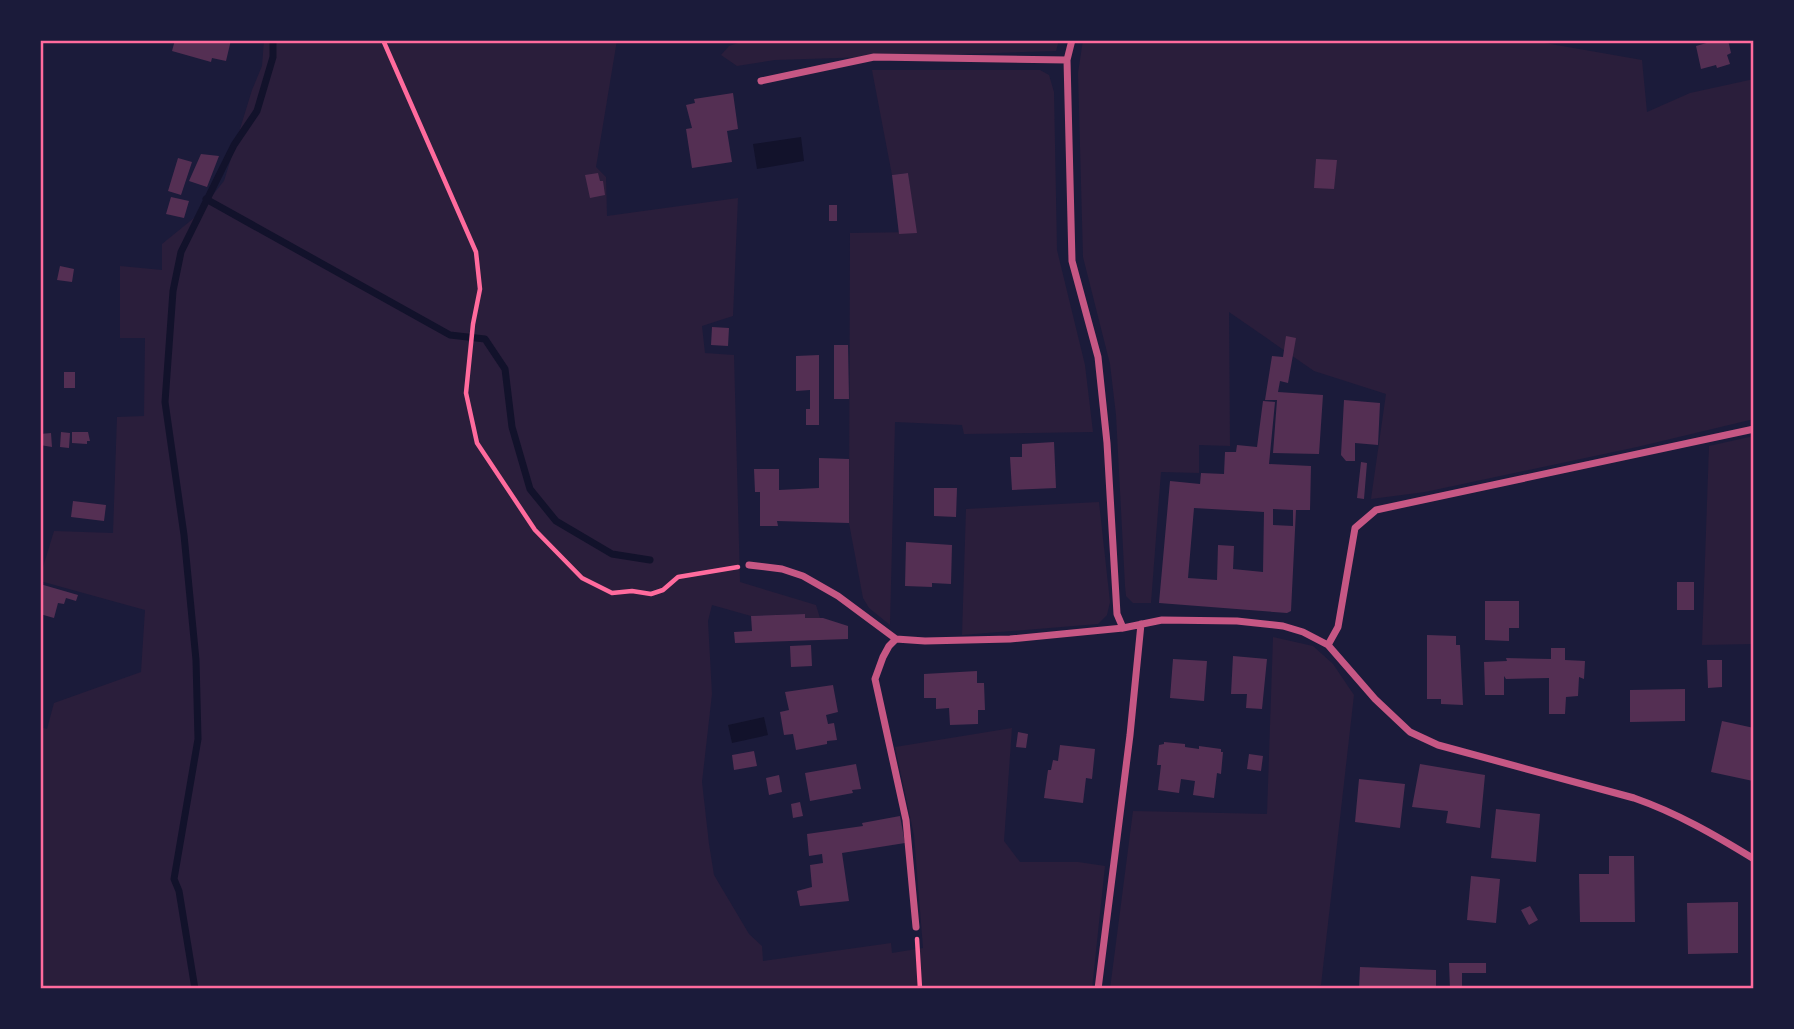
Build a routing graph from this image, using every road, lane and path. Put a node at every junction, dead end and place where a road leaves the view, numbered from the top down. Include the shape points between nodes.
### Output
1 (383, 40) edge
2 (1072, 40) edge
3 (1067, 60) junction
4 (761, 81) dead end
5 (1754, 429) edge
6 (749, 565) joint
7 (1141, 624) junction
8 (1123, 628) junction
9 (896, 639) junction
10 (1328, 645) junction
11 (1754, 859) edge
12 (916, 927) joint
13 (920, 989) edge
14 (1098, 989) edge

1 - 6 path via 476,252 480,289 466,393 477,443 535,530 582,578 612,593 651,594 678,578
2 - 3 street
3 - 4 street via 874,57
3 - 8 street via 1072,261 1098,357 1117,614
5 - 10 street via 1376,510 1355,528 1338,626
6 - 9 street via 803,576
7 - 8 street
7 - 10 street via 1181,619 1283,625
7 - 14 street
8 - 9 street via 1010,639
9 - 12 street via 875,680 908,831
10 - 11 street via 1410,732 1438,745 1660,807
12 - 13 path

